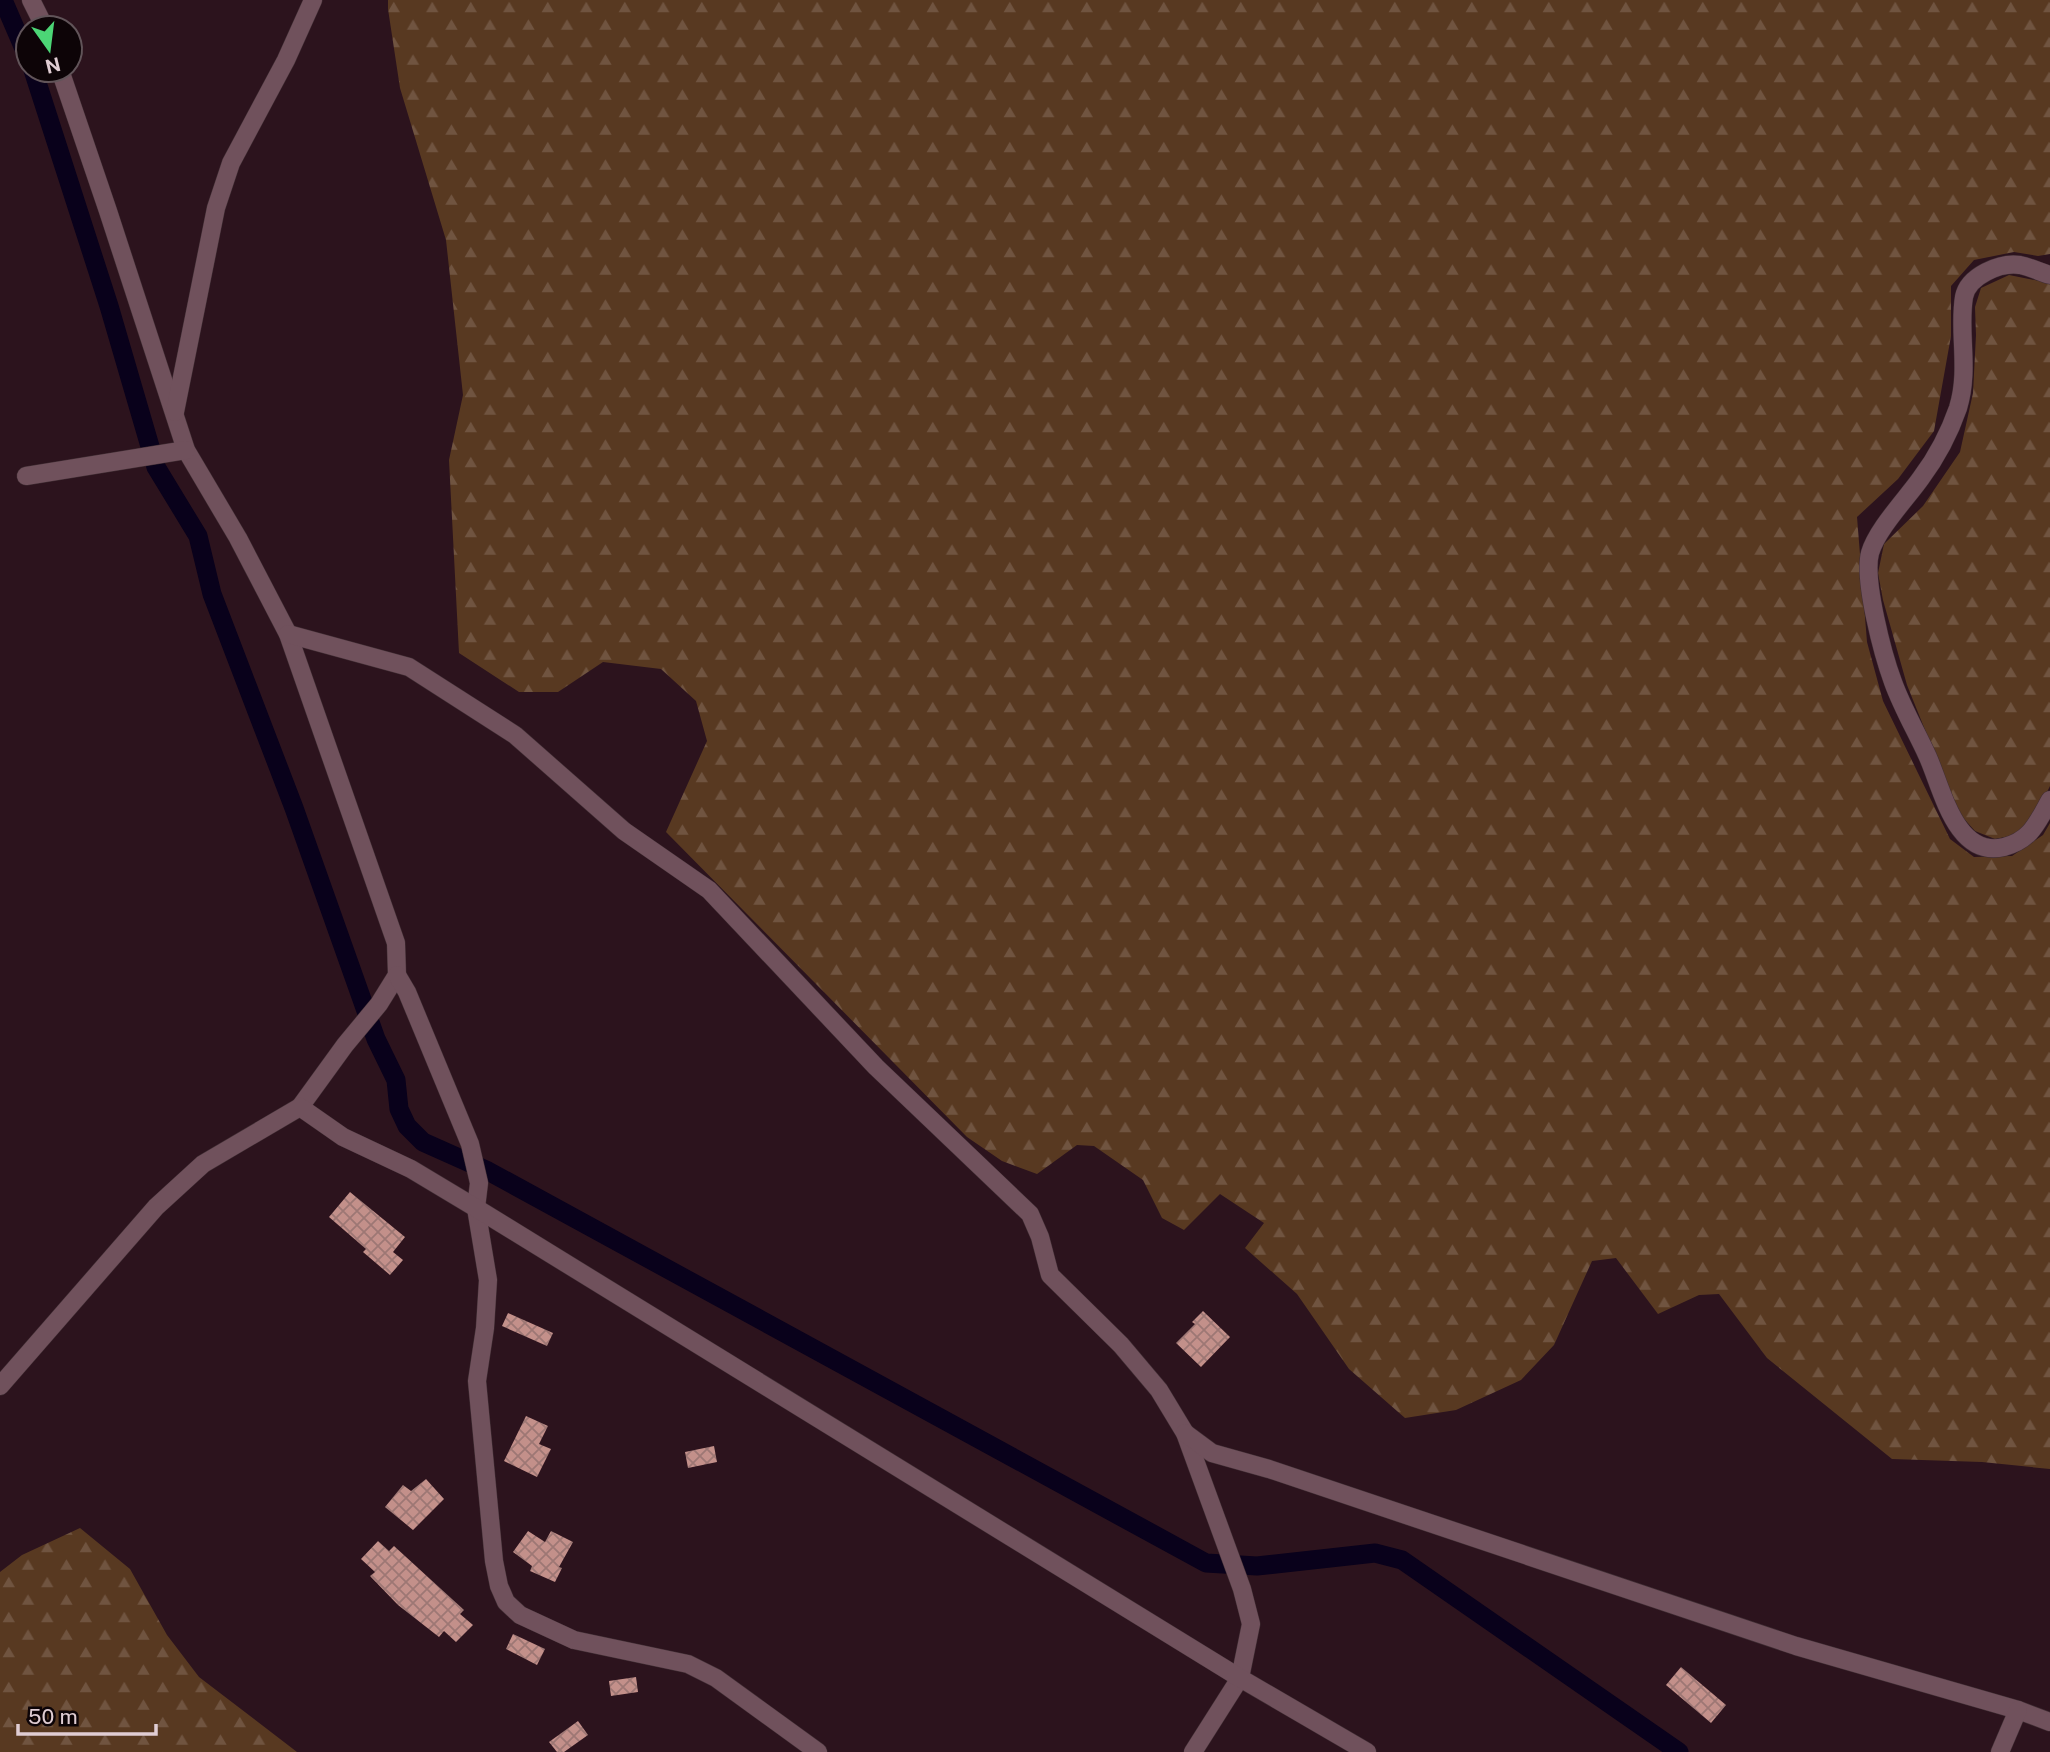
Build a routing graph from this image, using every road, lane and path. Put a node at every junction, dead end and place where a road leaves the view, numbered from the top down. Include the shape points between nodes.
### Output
1 (313, 0) edge
2 (65, 84) edge
3 (2050, 275) edge
4 (175, 413) junction
5 (186, 450) junction
6 (26, 476) dead end
7 (288, 634) junction
8 (2050, 800) edge
9 (397, 975) junction
10 (300, 1107) junction
11 (476, 1208) junction
12 (0, 1386) edge
13 (1185, 1433) junction
14 (1240, 1678) junction
15 (2018, 1710) junction
16 (2050, 1722) edge
17 (818, 1752) edge
18 (1193, 1752) edge
19 (1367, 1752) edge
20 (2000, 1752) edge

1 - 4 street via 231,163 216,208
2 - 4 street
3 - 8 street via 2017,264 1992,269 1975,279 1964,295 1965,363 1958,407 1922,477 1870,552 1869,587 1893,682 1960,830 1979,847 2018,843 2035,829
4 - 5 street
5 - 6 street
5 - 7 street
7 - 9 street via 396,943
7 - 13 street via 409,667 515,735 624,831 709,890 876,1067 1030,1214 1049,1275 1121,1345 1159,1390
9 - 10 street
9 - 11 street via 475,1159 479,1183
10 - 11 street via 343,1137 411,1169
10 - 12 street via 203,1164 156,1207
11 - 14 street
11 - 17 street via 488,1280 477,1381 494,1561 506,1602 520,1615 574,1640 688,1664 716,1678
13 - 14 street via 1251,1624
13 - 15 street via 1212,1453 1796,1646
14 - 18 street
14 - 19 street
15 - 16 street
15 - 20 street

